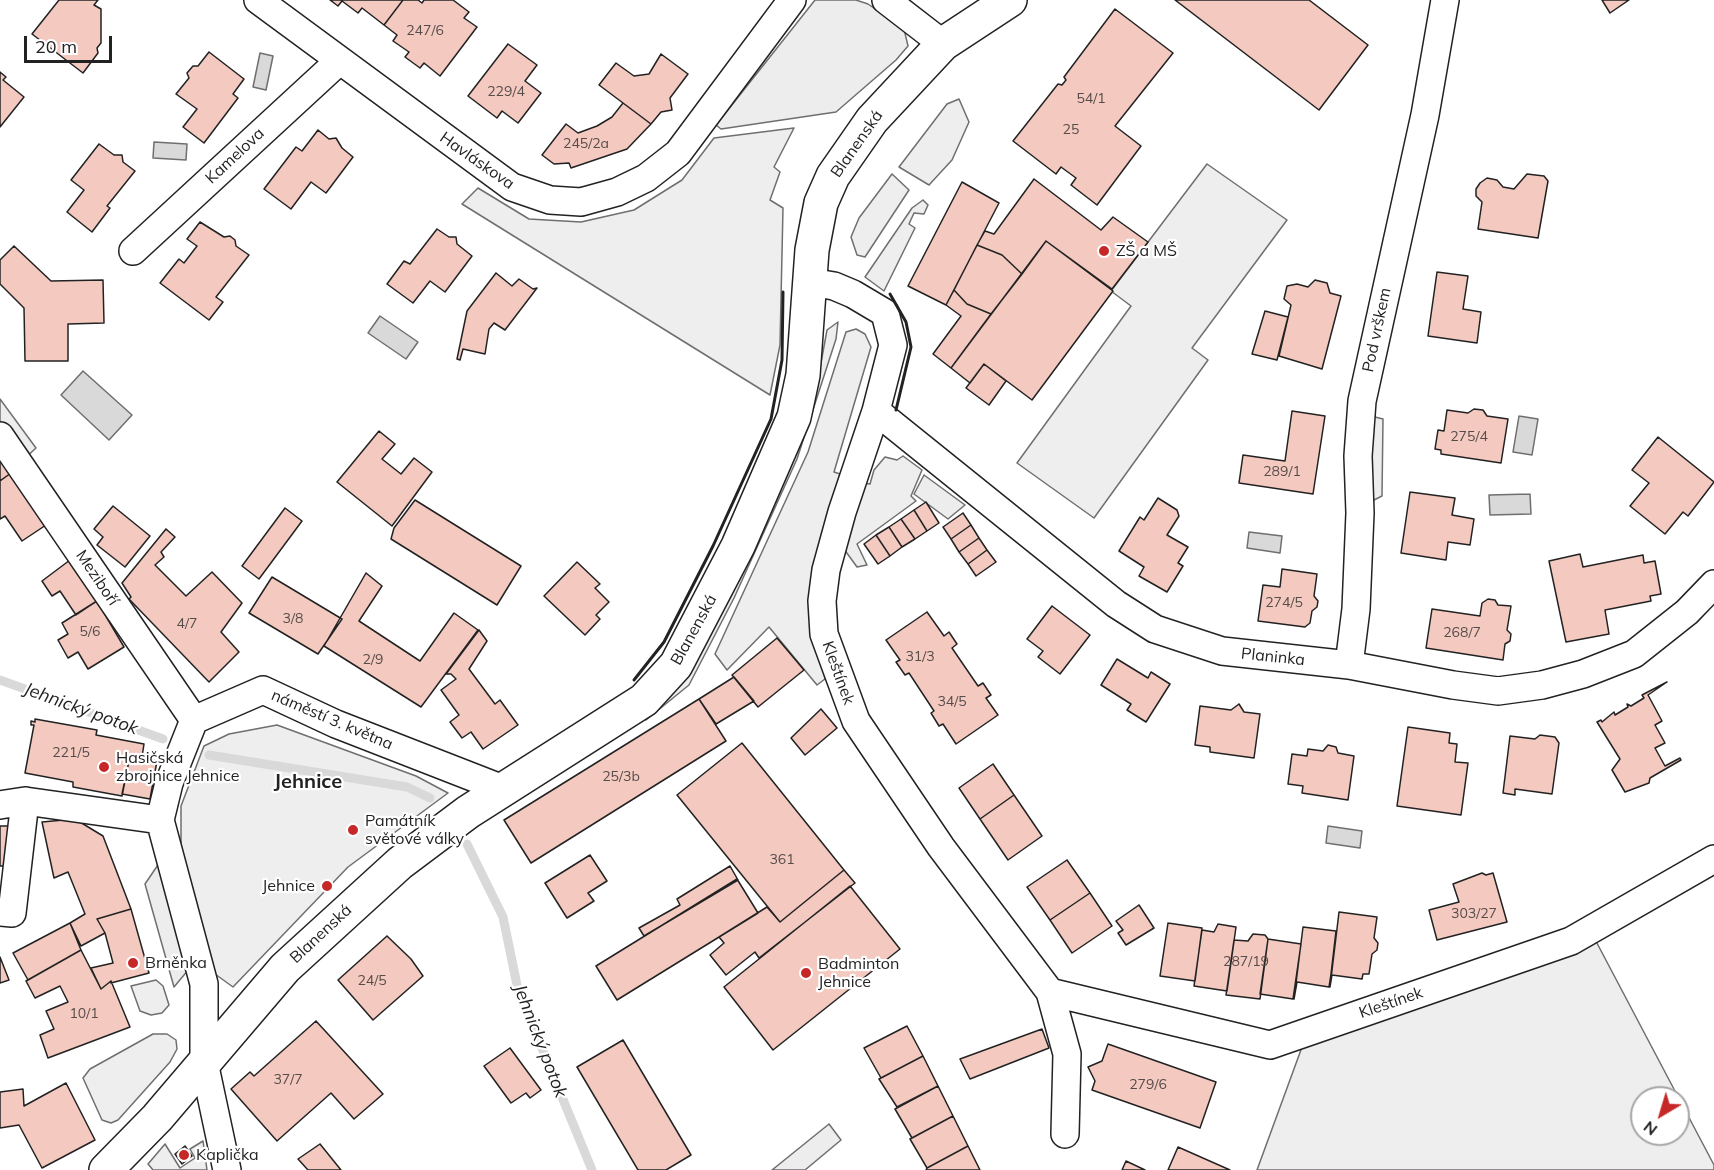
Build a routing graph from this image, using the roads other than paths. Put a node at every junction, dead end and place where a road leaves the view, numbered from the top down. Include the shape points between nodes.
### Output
1 (258, 0) edge
2 (792, 0) edge
3 (886, 0) edge
4 (1010, 0) edge
5 (1445, 0) edge
6 (943, 44) junction
7 (338, 62) junction
8 (133, 251) dead end
9 (810, 282) junction
10 (876, 411) junction
11 (0, 436) edge
12 (1714, 584) edge
13 (1349, 665) junction
14 (194, 720) junction
15 (503, 789) junction
16 (13, 803) edge
17 (160, 820) junction
18 (1714, 859) edge
19 (0, 912) edge
20 (1050, 992) junction
21 (204, 1062) junction
22 (1065, 1134) dead end
23 (106, 1170) edge
24 (227, 1170) edge

1 - 7 street, Havláskova
2 - 7 street, Havláskova via 678,153 636,183 581,202 550,200 512,188
3 - 6 street
4 - 6 street, Blanenská
5 - 13 street, Pod vrškem via 1425,116 1362,400 1356,609
6 - 9 street, Blanenská via 872,120 833,176 821,203
7 - 8 street, Kamelova
9 - 10 street, Kleštínek via 834,286 885,313 893,345
9 - 15 street, Blanenská via 803,375 794,417 738,546 676,665 644,700
10 - 13 street, Planinka via 1116,604 1155,629 1222,651
10 - 20 street, Kleštínek via 826,570 822,601 824,634 856,721 941,847
11 - 14 street, Meziboří
12 - 13 street, Planinka via 1687,612 1634,654 1542,685 1498,691
14 - 15 street, náměstí 3. května via 263,690 336,724
14 - 17 street via 169,783
15 - 21 street, Blanenská via 400,863 339,918 285,968
16 - 17 street
16 - 19 street via 12,913
17 - 21 street via 204,984
18 - 20 street, Kleštínek via 1570,941 1270,1045
20 - 22 street, Kleštínek via 1067,1054
21 - 23 street, Blanenská
21 - 24 street

